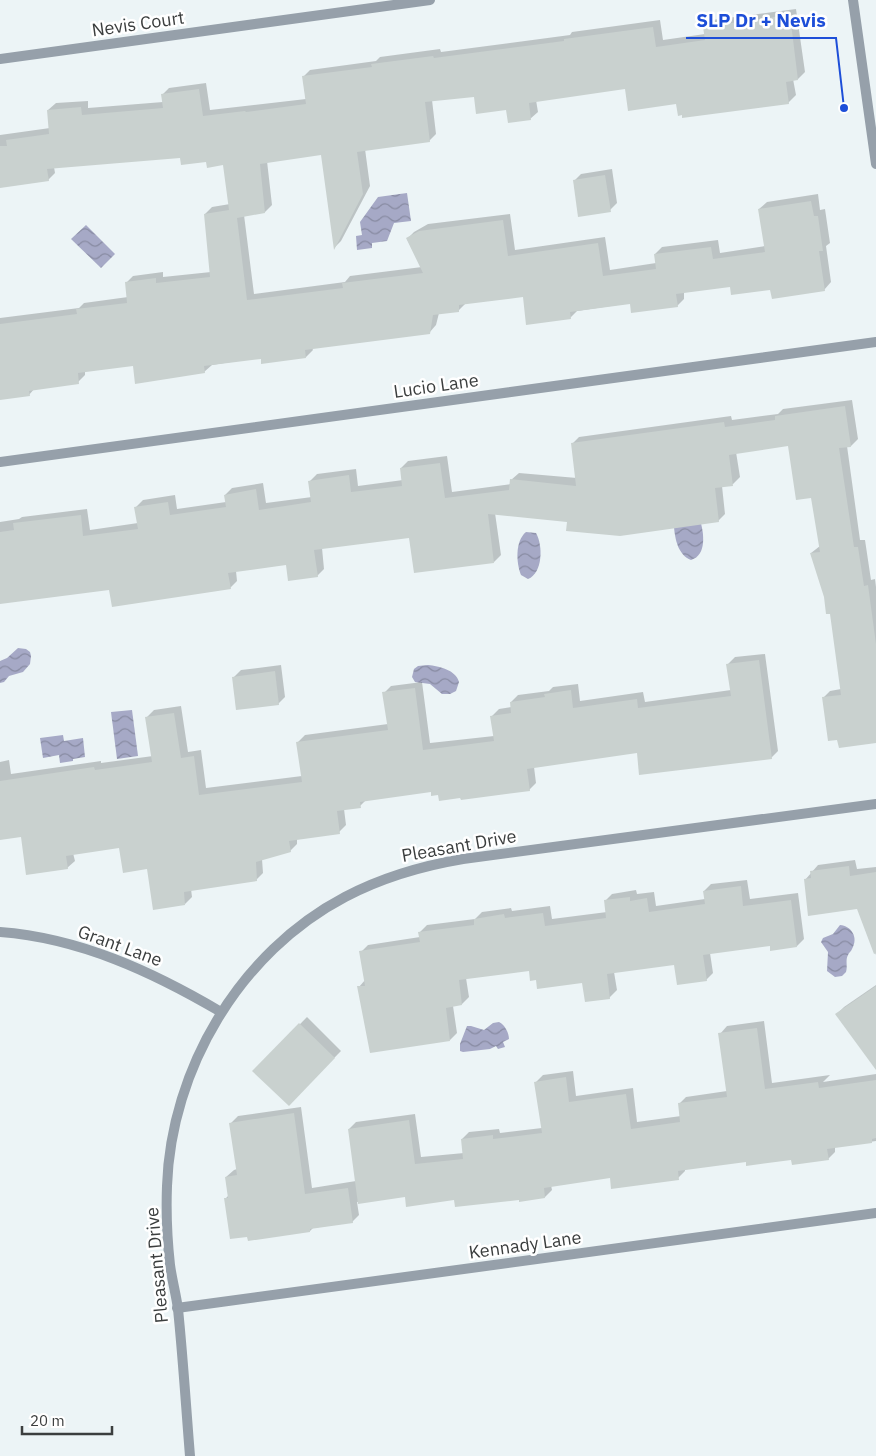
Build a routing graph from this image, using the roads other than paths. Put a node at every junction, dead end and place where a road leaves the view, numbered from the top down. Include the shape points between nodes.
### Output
1 (430, 0) edge
2 (853, 0) edge
3 (0, 59) edge
4 (876, 164) edge
5 (876, 342) edge
6 (0, 462) edge
7 (876, 804) edge
8 (0, 932) edge
9 (221, 1012) junction
10 (876, 1213) edge
11 (177, 1308) junction
12 (190, 1456) edge

1 - 3 street, Nevis Court
2 - 4 street
5 - 6 street, Lucio Lane
7 - 9 street, Pleasant Drive via 463,858 402,872 344,897 318,913 266,957
8 - 9 street, Grant Lane via 48,939 122,961 155,975
9 - 11 street, Pleasant Drive via 188,1080 171,1146 167,1224
10 - 11 street, Kennady Lane
11 - 12 street, Pleasant Drive

